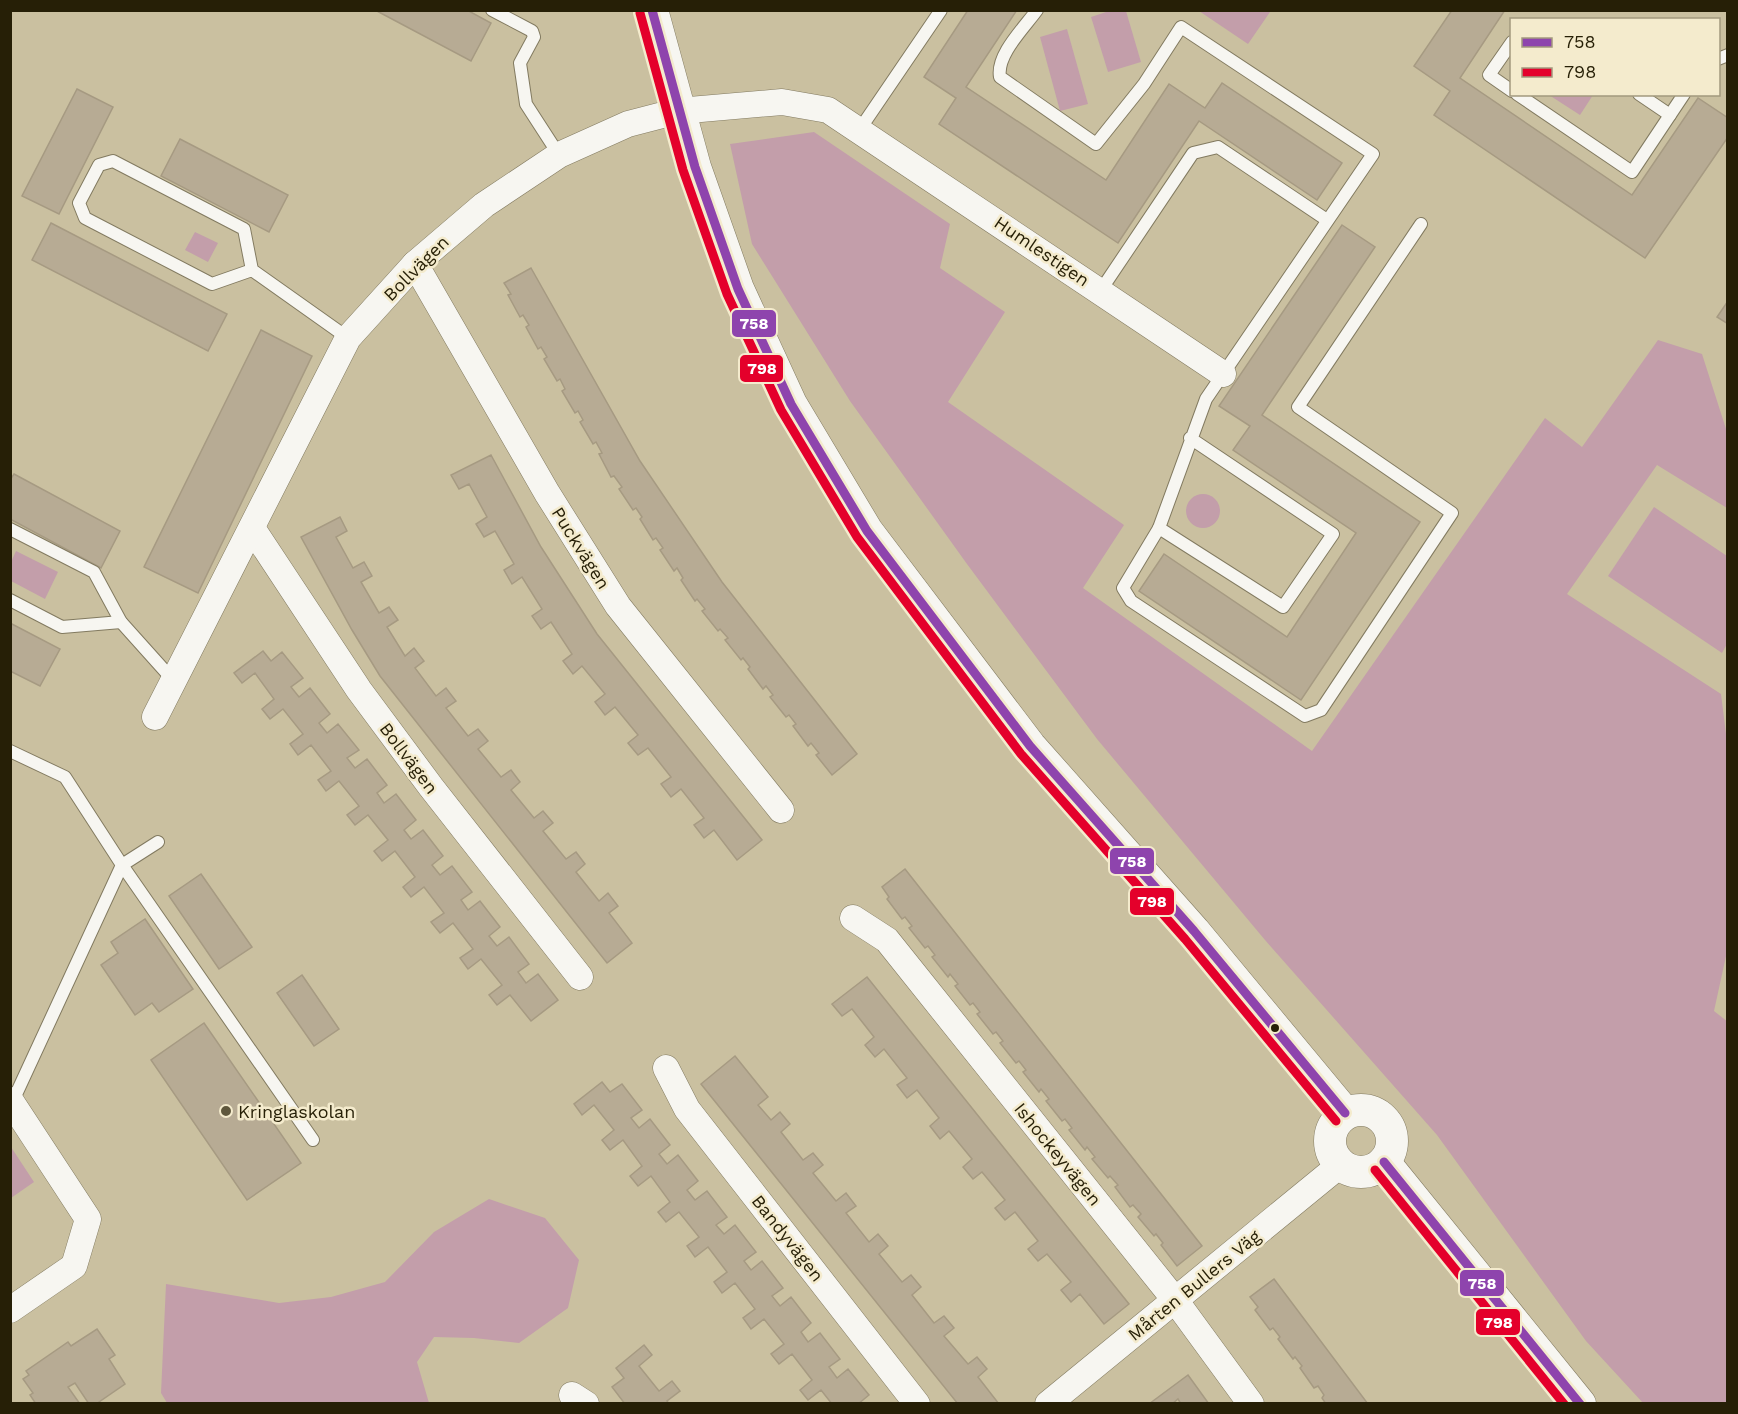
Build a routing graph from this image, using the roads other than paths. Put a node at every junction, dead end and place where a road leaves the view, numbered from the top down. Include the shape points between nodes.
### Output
1 (492, 10) edge
2 (652, 10) edge
3 (941, 10) edge
4 (1037, 10) edge
5 (1510, 45) edge
6 (1510, 90) edge
7 (1520, 96) edge
8 (1642, 96) edge
9 (1683, 96) edge
10 (678, 111) junction
11 (1671, 115) junction
12 (860, 129) junction
13 (559, 155) junction
14 (1328, 220) junction
15 (1420, 224) dead end
16 (415, 264) junction
17 (252, 270) junction
18 (1101, 290) junction
19 (348, 338) junction
20 (1223, 374) junction
21 (1190, 438) junction
22 (252, 528) junction
23 (1159, 528) junction
24 (10, 530) edge
25 (10, 600) edge
26 (121, 622) junction
27 (174, 680) junction
28 (154, 717) dead end
29 (10, 751) edge
30 (781, 810) dead end
31 (158, 842) dead end
32 (122, 865) junction
33 (853, 918) dead end
34 (580, 977) dead end
35 (666, 1068) dead end
36 (11, 1101) edge
37 (1345, 1113) junction
38 (314, 1140) dead end
39 (1384, 1162) junction
40 (1340, 1165) junction
41 (1175, 1300) junction
42 (10, 1310) edge
43 (917, 1404) edge
44 (1048, 1404) edge
45 (1251, 1404) edge
46 (1580, 1404) edge

1 - 13 lane via 532,31 534,38 520,63 526,104
2 - 10 street
3 - 12 lane
4 - 14 lane via 1002,59 1000,77 1096,144 1144,84 1181,27 1372,154
5 - 6 lane via 1489,75
7 - 11 lane via 1632,172
8 - 11 lane
9 - 11 lane
10 - 12 street, Humlestigen via 782,102 828,110
10 - 13 street, Bollvägen via 628,124
10 - 37 street via 738,289 791,404 867,531 1030,746 1194,931
12 - 18 street, Humlestigen
13 - 16 street, Bollvägen via 484,205
14 - 18 lane via 1218,147 1193,153
14 - 20 lane
15 - 23 lane via 1298,407 1452,513 1322,710 1305,716 1131,601 1123,588
16 - 19 street, Bollvägen
16 - 30 street, Puckvägen via 547,493 618,606
17 - 17 lane via 212,284 85,218 79,203 99,165 113,161 244,229
17 - 19 lane
18 - 20 street, Humlestigen
19 - 22 street, Bollvägen
20 - 21 lane via 1206,399
21 - 23 lane
21 - 23 lane via 1333,534 1284,607
22 - 27 street, Bollvägen
22 - 34 street, Bollvägen via 358,690
24 - 26 lane via 94,572
25 - 26 lane via 63,627
26 - 27 lane
27 - 28 street, Bollvägen
29 - 32 lane via 65,777
31 - 32 lane
32 - 36 lane
32 - 38 lane
33 - 41 street, Ishockeyvägen via 887,940
35 - 43 street, Bandyvägen via 687,1109
36 - 42 street via 88,1219 74,1266
37 - 39 street via 1367,1109 1386,1121 1392,1142
37 - 40 street via 1334,1123 1329,1136 1330,1151
39 - 40 street via 1366,1172
39 - 46 street
40 - 41 street, Mårten Bullers Väg
41 - 44 street, Mårten Bullers Väg
41 - 45 street, Ishockeyvägen

